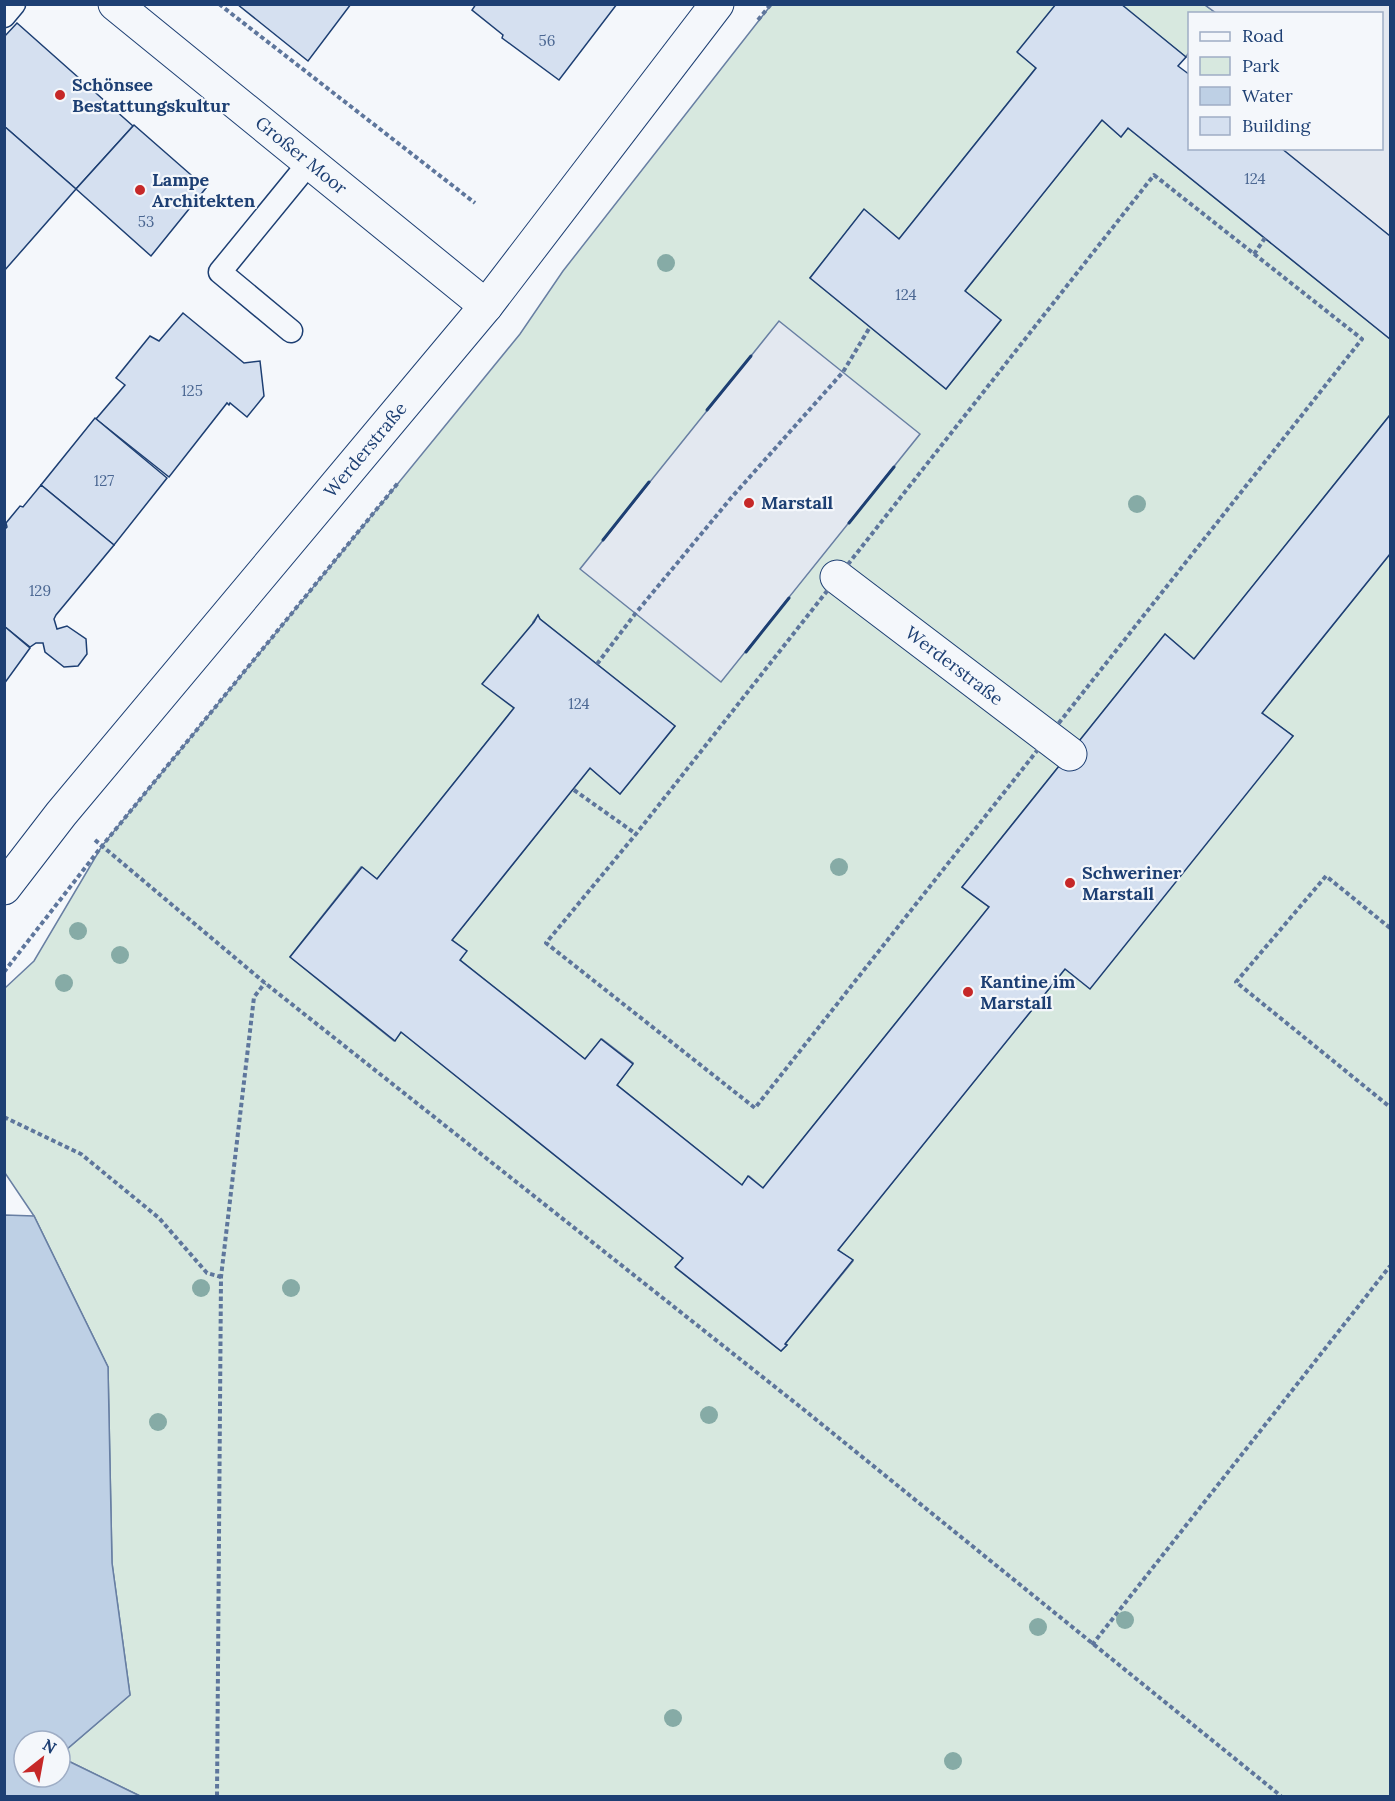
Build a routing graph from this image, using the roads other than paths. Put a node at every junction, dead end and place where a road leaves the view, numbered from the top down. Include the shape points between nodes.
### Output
1 (14, 4) edge
2 (115, 4) edge
3 (717, 4) edge
4 (4, 16) edge
5 (309, 163) junction
6 (486, 306) junction
7 (291, 331) dead end
8 (837, 577) dead end
9 (1070, 754) dead end
10 (4, 888) edge

1 - 4 lane
2 - 5 street, Großer Moor
3 - 6 street, Werderstraße
5 - 6 street, Großer Moor
5 - 7 lane via 220,272
6 - 10 street, Werderstraße via 61,814
8 - 9 street, Werderstraße

